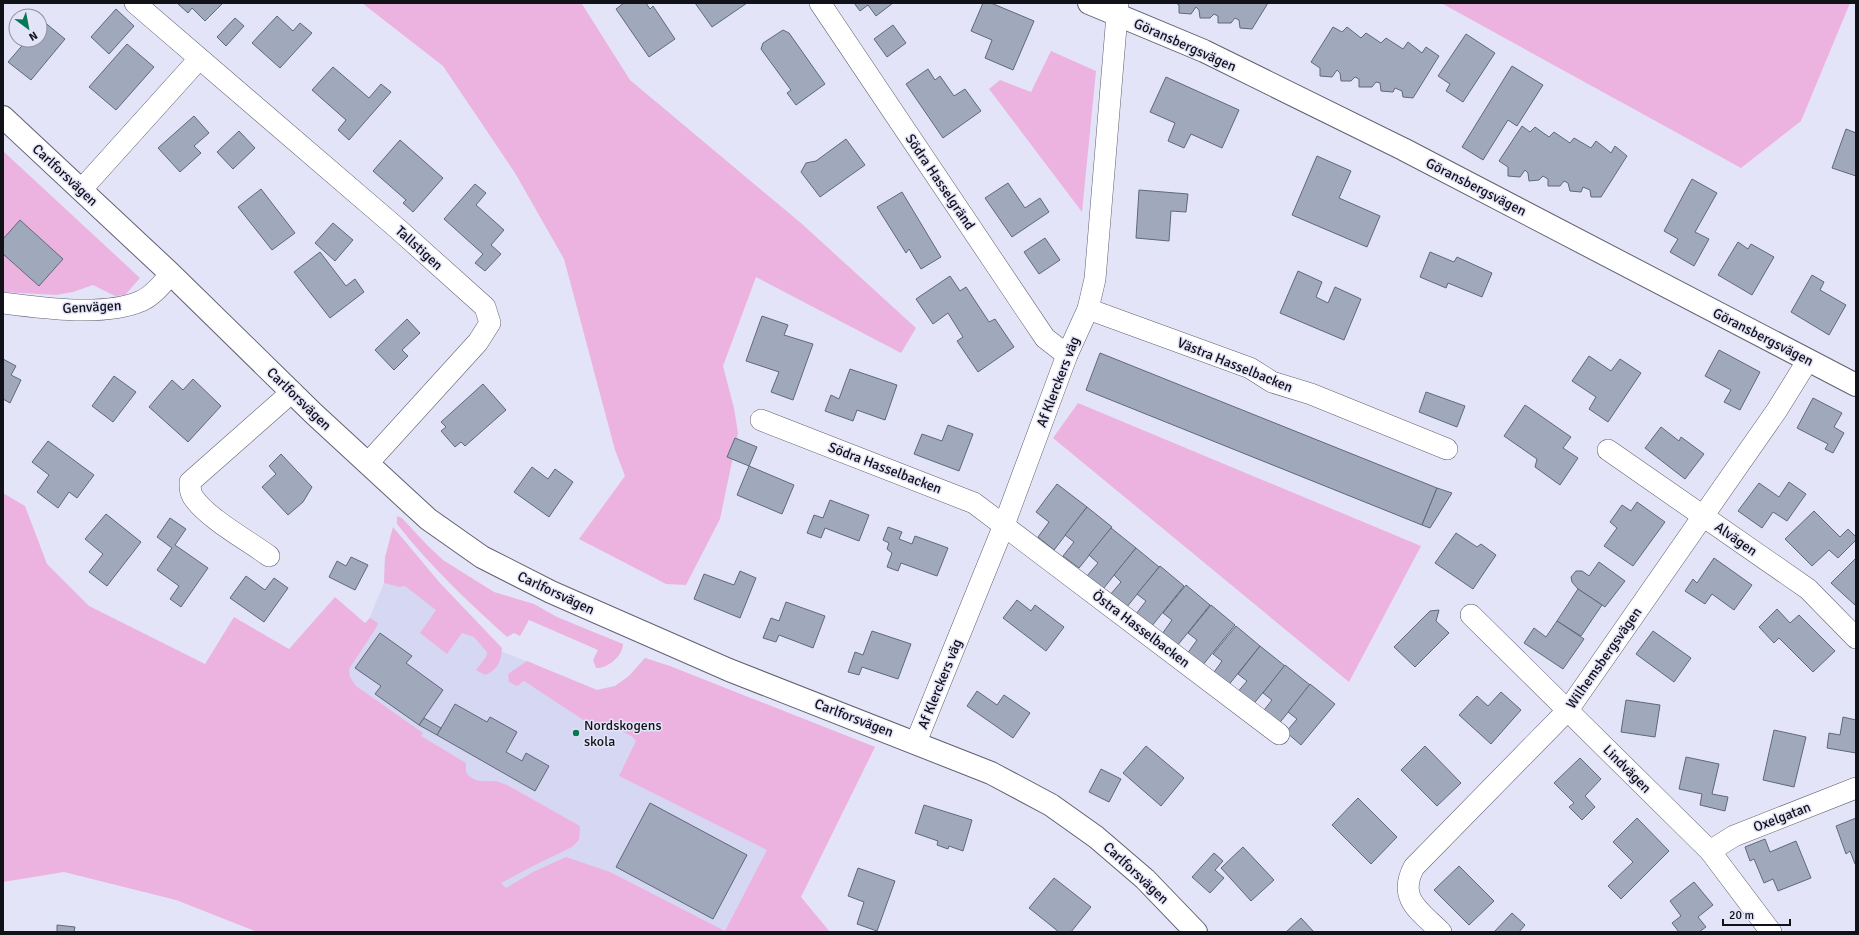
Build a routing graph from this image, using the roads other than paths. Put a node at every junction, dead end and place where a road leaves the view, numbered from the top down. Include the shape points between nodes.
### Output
1 (135, 3) edge
2 (820, 3) edge
3 (1089, 3) edge
4 (1118, 9) edge
5 (199, 59) junction
6 (3, 117) edge
7 (81, 190) junction
8 (170, 274) junction
9 (3, 304) edge
10 (1088, 309) junction
11 (1067, 355) junction
12 (1808, 360) junction
13 (1856, 385) edge
14 (292, 392) junction
15 (761, 420) dead end
16 (1447, 449) dead end
17 (1608, 450) dead end
18 (368, 463) junction
19 (1703, 515) junction
20 (1004, 525) junction
21 (269, 556) dead end
22 (1471, 615) dead end
23 (1856, 638) edge
24 (1568, 710) junction
25 (1278, 734) dead end
26 (916, 742) junction
27 (1856, 788) edge
28 (1710, 851) junction
29 (1196, 932) edge
30 (1441, 932) edge
31 (1771, 932) edge

1 - 5 street, Tallstigen
2 - 11 street, Södra Hasselgränd via 1045,338
3 - 4 street, Göransbergsvägen
4 - 10 street, Af Klerckers väg via 1095,279
4 - 12 street, Göransbergsvägen via 1396,146
5 - 7 street
5 - 18 street, Tallstigen via 485,306 490,323 478,342
6 - 7 street, Carlforsvägen
7 - 8 street, Carlforsvägen
8 - 9 street, Genvägen via 158,290 142,301 122,307 49,309
8 - 14 street, Carlforsvägen
10 - 11 street, Af Klerckers väg
10 - 16 street, Västra Hasselbacken via 1250,368 1272,382 1311,394
11 - 20 street, Af Klerckers väg
12 - 13 street, Göransbergsvägen
12 - 19 street, Wilhemsbergsvägen
14 - 18 street, Carlforsvägen
14 - 21 street via 190,482 193,497 203,508
15 - 20 street, Södra Hasselbacken via 974,503
17 - 19 street, Alvägen
18 - 26 street, Carlforsvägen via 428,519 482,557 551,592 729,670
19 - 23 street, Alvägen via 1808,589
19 - 24 street, Wilhemsbergsvägen
20 - 25 street, Östra Hasselbacken
20 - 26 street, Af Klerckers väg
22 - 24 street, Lindvägen
24 - 28 street, Lindvägen
24 - 30 street, Wilhemsbergsvägen via 1414,867 1408,879 1408,892 1413,904
26 - 29 street, Carlforsvägen via 991,773 1051,805 1096,836 1145,879
27 - 28 street, Oxelgatan via 1734,836
28 - 31 street, Lindvägen

